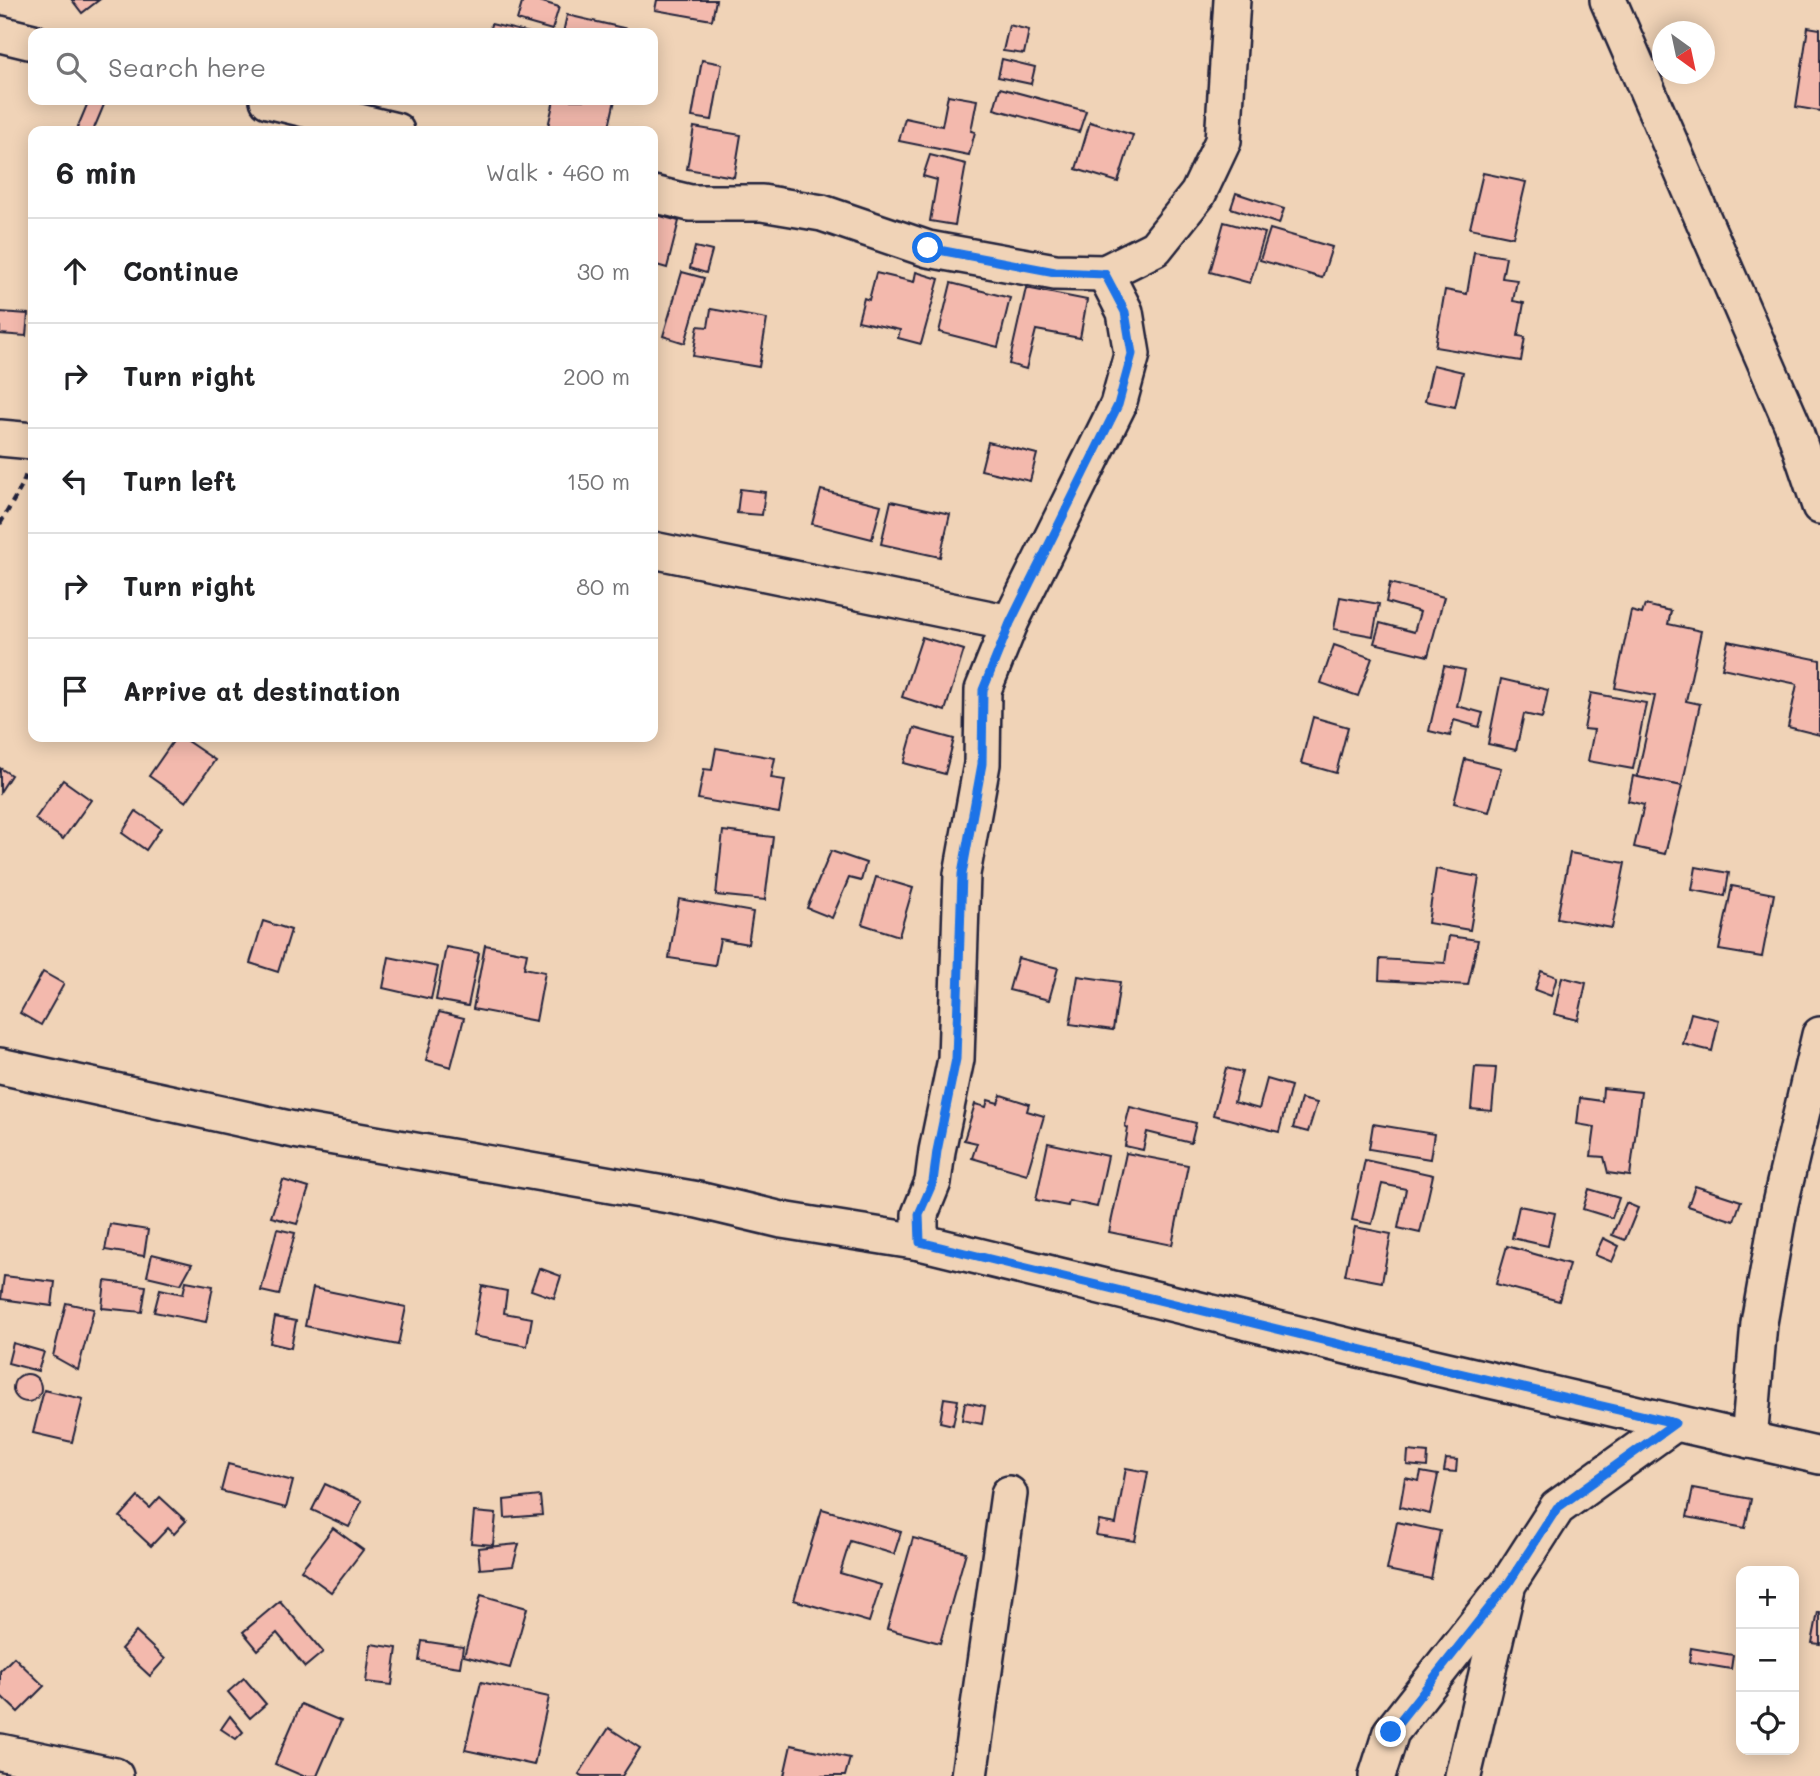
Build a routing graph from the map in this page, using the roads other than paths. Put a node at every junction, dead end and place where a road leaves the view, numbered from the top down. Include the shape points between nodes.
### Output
1 (1232, 0) edge
2 (1608, 0) edge
3 (0, 34) edge
4 (28, 41) edge
5 (289, 105) edge
6 (375, 126) edge
7 (658, 195) edge
8 (1105, 274) junction
9 (0, 438) edge
10 (28, 455) edge
11 (1820, 506) edge
12 (658, 551) edge
13 (1010, 623) junction
14 (1820, 1035) edge
15 (0, 1066) edge
16 (920, 1242) junction
17 (1675, 1423) junction
18 (1749, 1440) junction
19 (1820, 1456) edge
20 (1009, 1494) dead end
21 (1508, 1584) junction
22 (0, 1752) edge
23 (115, 1776) edge
24 (968, 1776) edge
25 (1377, 1776) edge
26 (1463, 1776) edge

1 - 8 street via 1223,141 1198,194 1155,248
2 - 11 street via 1793,426
3 - 4 street
5 - 6 street
7 - 8 street via 690,203 762,203 810,211 928,248 1055,272
8 - 13 street via 1125,312 1132,354 1118,405
9 - 10 street
12 - 13 street
13 - 16 street via 983,690 982,764 962,874 956,1059 933,1182 919,1214
14 - 18 street via 1777,1217 1759,1323
15 - 16 street via 293,1130
16 - 17 street
17 - 18 street
17 - 21 street via 1557,1508
18 - 19 street
20 - 24 street
21 - 25 street via 1391,1732
21 - 26 street
22 - 23 street

